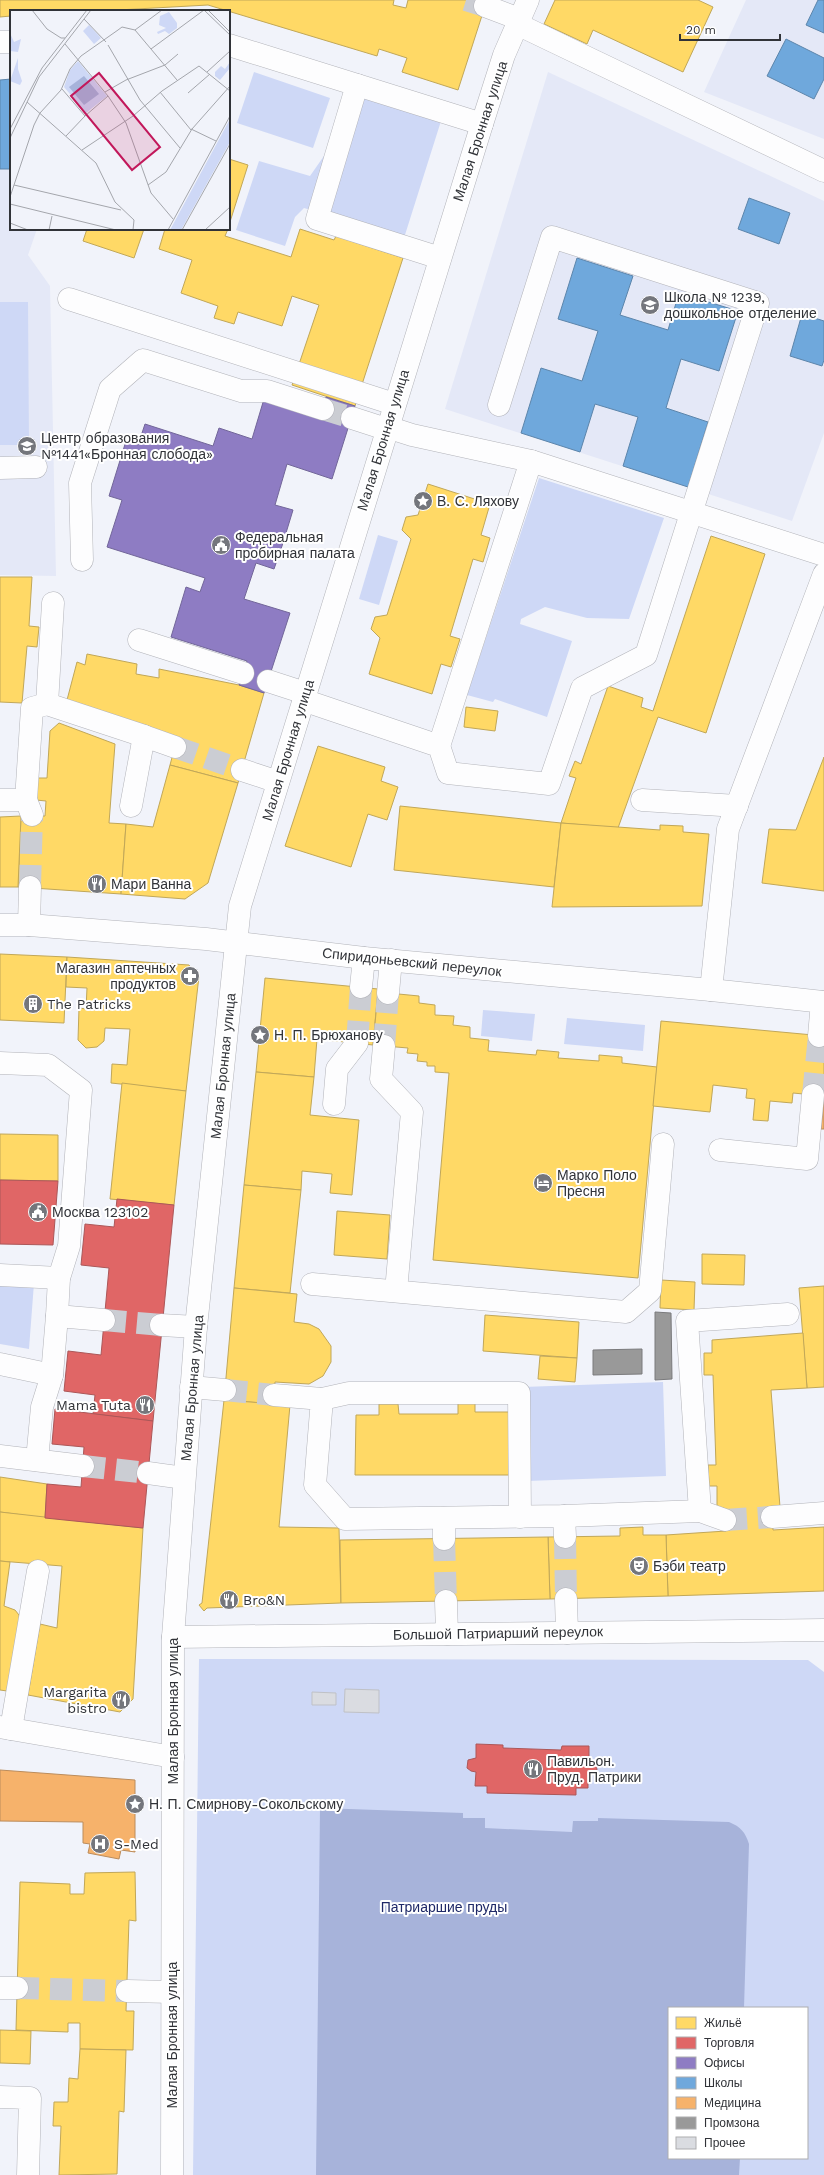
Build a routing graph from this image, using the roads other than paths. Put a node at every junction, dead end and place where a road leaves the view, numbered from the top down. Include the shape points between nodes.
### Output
1 (528, 0) edge
2 (485, 6) tunnel mouth
3 (518, 22) junction
4 (230, 45) edge
5 (357, 85) junction
6 (482, 124) junction
7 (824, 171) edge
8 (440, 258) junction
9 (69, 299) dead end
10 (394, 404) junction
11 (500, 405) dead end
12 (323, 409) tunnel mouth
13 (352, 418) tunnel mouth
14 (386, 428) junction
15 (531, 461) junction
16 (36, 467) dead end
17 (0, 468) edge
18 (692, 512) junction
19 (824, 555) edge
20 (82, 560) dead end
21 (824, 574) edge
22 (53, 603) dead end
23 (139, 640) dead end
24 (243, 673) dead end
25 (268, 681) dead end
26 (304, 696) junction
27 (47, 704) junction
28 (144, 736) junction
29 (438, 746) junction
30 (175, 747) tunnel mouth
31 (242, 770) tunnel mouth
32 (278, 782) junction
33 (0, 800) edge
34 (642, 800) dead end
35 (131, 806) dead end
36 (737, 806) junction
37 (30, 887) tunnel mouth
38 (0, 925) edge
39 (29, 925) junction
40 (236, 943) junction
41 (364, 958) junction
42 (391, 960) junction
43 (361, 987) tunnel mouth
44 (711, 990) junction
45 (388, 993) tunnel mouth
46 (823, 1002) edge
47 (819, 1036) tunnel mouth
48 (357, 1043) tunnel mouth
49 (384, 1046) tunnel mouth
50 (0, 1064) edge
51 (813, 1095) tunnel mouth
52 (334, 1104) dead end
53 (663, 1144) dead end
54 (720, 1150) dead end
55 (816, 1159) edge
56 (0, 1275) edge
57 (59, 1278) junction
58 (312, 1284) dead end
59 (396, 1291) junction
60 (788, 1314) dead end
61 (56, 1316) junction
62 (104, 1320) tunnel mouth
63 (162, 1325) tunnel mouth
64 (196, 1327) junction
65 (0, 1364) edge
66 (52, 1375) junction
67 (192, 1387) junction
68 (225, 1390) tunnel mouth
69 (274, 1394) tunnel mouth
70 (322, 1399) junction
71 (0, 1456) edge
72 (37, 1460) junction
73 (83, 1466) tunnel mouth
74 (148, 1473) tunnel mouth
75 (184, 1478) junction
76 (700, 1511) junction
77 (824, 1513) edge
78 (520, 1517) junction
79 (772, 1517) tunnel mouth
80 (725, 1520) tunnel mouth
81 (38, 1571) dead end
82 (566, 1599) tunnel mouth
83 (446, 1601) tunnel mouth
84 (824, 1630) edge
85 (567, 1633) junction
86 (447, 1634) junction
87 (173, 1636) junction
88 (6, 1728) edge
89 (173, 1757) junction
90 (127, 1991) tunnel mouth
91 (172, 1992) junction
92 (0, 2097) edge
93 (28, 2175) edge
94 (172, 2175) edge

1 - 3 street, Малая Бронная улица
2 - 3 street
3 - 6 street, Малая Бронная улица via 504,55
3 - 7 street
4 - 5 street
5 - 6 street
5 - 8 street via 317,220
6 - 8 street, Малая Бронная улица
8 - 10 street, Малая Бронная улица
9 - 10 street
10 - 14 street, Малая Бронная улица
11 - 18 street via 552,237 758,303
12 - 20 street via 268,391 241,391 143,360 110,389 80,483
13 - 14 street
14 - 15 street
14 - 26 street, Малая Бронная улица
15 - 18 street
15 - 29 street
16 - 17 street
18 - 19 street
18 - 29 street via 646,655 582,688 549,784 448,773
21 - 36 street
22 - 27 street
23 - 24 street
25 - 26 street
26 - 29 street
26 - 32 street, Малая Бронная улица
27 - 28 street
27 - 33 street via 32,708 29,808
28 - 30 street
28 - 35 street
31 - 32 street
32 - 40 street, Малая Бронная улица via 240,906
34 - 36 street
36 - 44 street via 728,829
37 - 39 street
38 - 39 street, Спиридоньевский переулок
39 - 40 street, Спиридоньевский переулок
40 - 41 street, Спиридоньевский переулок
40 - 64 street, Малая Бронная улица
41 - 42 street, Спиридоньевский переулок
41 - 43 street
42 - 44 street, Спиридоньевский переулок
42 - 45 street
44 - 46 street, Спиридоньевский переулок
46 - 47 street
48 - 52 street via 337,1069
49 - 59 street via 381,1078 412,1112
50 - 57 street via 48,1065 81,1090 69,1246
51 - 55 street
53 - 59 street via 650,1291 626,1312
54 - 55 street
56 - 57 street
57 - 61 street
58 - 59 street
60 - 76 street via 687,1321
61 - 62 street
61 - 66 street
63 - 64 street
64 - 67 street, Малая Бронная улица
65 - 66 street
66 - 72 street via 42,1407
67 - 68 street
67 - 75 street, Малая Бронная улица
69 - 70 street
70 - 78 street via 315,1485 345,1519 444,1528
70 - 78 street via 349,1394 519,1393
71 - 72 street
72 - 73 street
74 - 75 street
75 - 87 street, Малая Бронная улица
76 - 78 street via 564,1527
76 - 80 street
77 - 79 street
81 - 88 street
82 - 85 street
83 - 86 street
84 - 85 street, Большой Патриарший переулок
85 - 86 street, Большой Патриарший переулок
86 - 87 street, Большой Патриарший переулок
87 - 89 street, Малая Бронная улица
88 - 89 street
89 - 91 street, Малая Бронная улица
90 - 91 street
91 - 94 street, Малая Бронная улица
92 - 93 street via 30,2098

